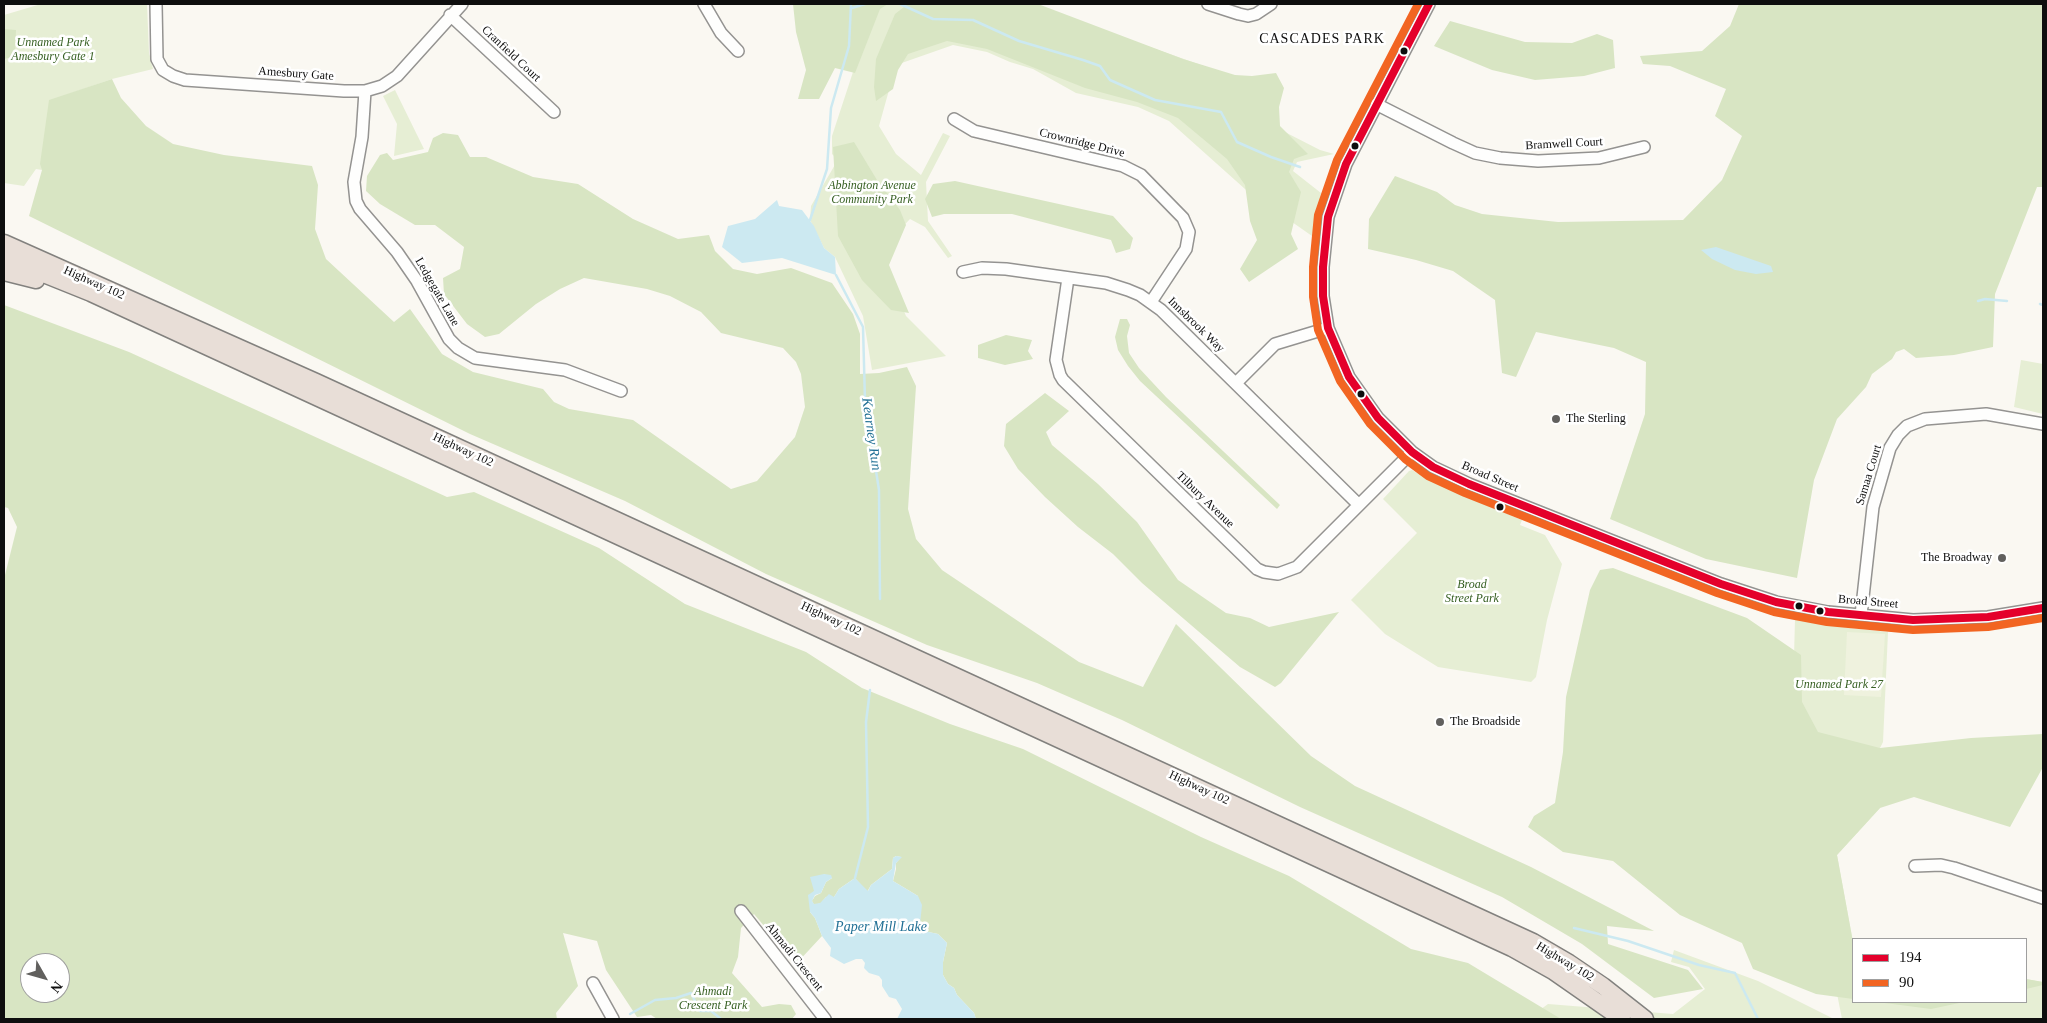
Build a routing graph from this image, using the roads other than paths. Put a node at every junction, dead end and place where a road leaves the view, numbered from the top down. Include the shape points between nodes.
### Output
1 (156, 4) edge
2 (462, 4) edge
3 (704, 4) edge
4 (1208, 4) edge
5 (1271, 4) edge
6 (1429, 4) edge
7 (450, 15) junction
8 (738, 51) dead end
9 (365, 91) junction
10 (1376, 104) junction
11 (554, 112) dead end
12 (954, 118) dead end
13 (1644, 147) dead end
14 (4, 243) edge
15 (4, 258) edge
16 (4, 272) edge
17 (962, 272) dead end
18 (1068, 278) junction
19 (91, 294) junction
20 (1151, 302) junction
21 (1328, 328) junction
22 (1236, 383) junction
23 (621, 391) dead end
24 (2043, 424) edge
25 (1412, 452) junction
26 (1359, 505) junction
27 (2043, 608) edge
28 (1861, 615) junction
29 (1915, 866) dead end
30 (2043, 898) edge
31 (741, 911) dead end
32 (593, 983) dead end
33 (613, 1019) edge
34 (825, 1019) edge
35 (1622, 1019) edge
36 (1645, 1019) edge

1 - 9 street, Amesbury Gate via 157,58 163,70 173,76 195,81
2 - 7 street, Amesbury Gate
3 - 8 street via 721,33
4 - 5 street via 1248,16
6 - 10 street, Broad Street
7 - 9 street, Amesbury Gate via 397,76 382,86
7 - 11 street, Cranfield Court
9 - 23 street, Ledgegate Lane via 362,137 354,182 356,201 418,281 449,339 475,358 565,370
10 - 13 street, Bramwell Court via 1453,143 1500,158 1538,162 1599,158
10 - 21 street, Broad Street via 1346,164 1328,217 1323,267
12 - 20 street, Crownridge Drive via 974,131 1122,166 1141,176 1183,218 1189,232 1186,249
14 - 36 highway, Highway 102 via 316,382 1533,942 1603,986
15 - 19 highway, Highway 102
16 - 19 highway
17 - 18 street, Innsbrook Way via 982,268 1006,269
18 - 20 street, Innsbrook Way via 1117,286
18 - 26 street, Tilbury Avenue via 1056,360 1063,380 1251,564 1271,574 1291,570
19 - 35 highway, Highway 102 via 1512,948 1553,971
20 - 22 street, Innsbrook Way
21 - 22 street via 1275,344
21 - 25 street, Broad Street via 1349,377 1362,398
22 - 26 street, Innsbrook Way
24 - 28 street, Samaa Court via 1986,414 1925,419 1907,426 1898,435 1890,448 1873,507
25 - 26 street, Tilbury Avenue
25 - 28 street, Broad Street via 1463,482 1721,584 1776,602
27 - 28 street, Broad Street via 1959,619 1913,620
29 - 30 street via 1954,868
31 - 34 street, Ahmadi Crescent
32 - 33 street

